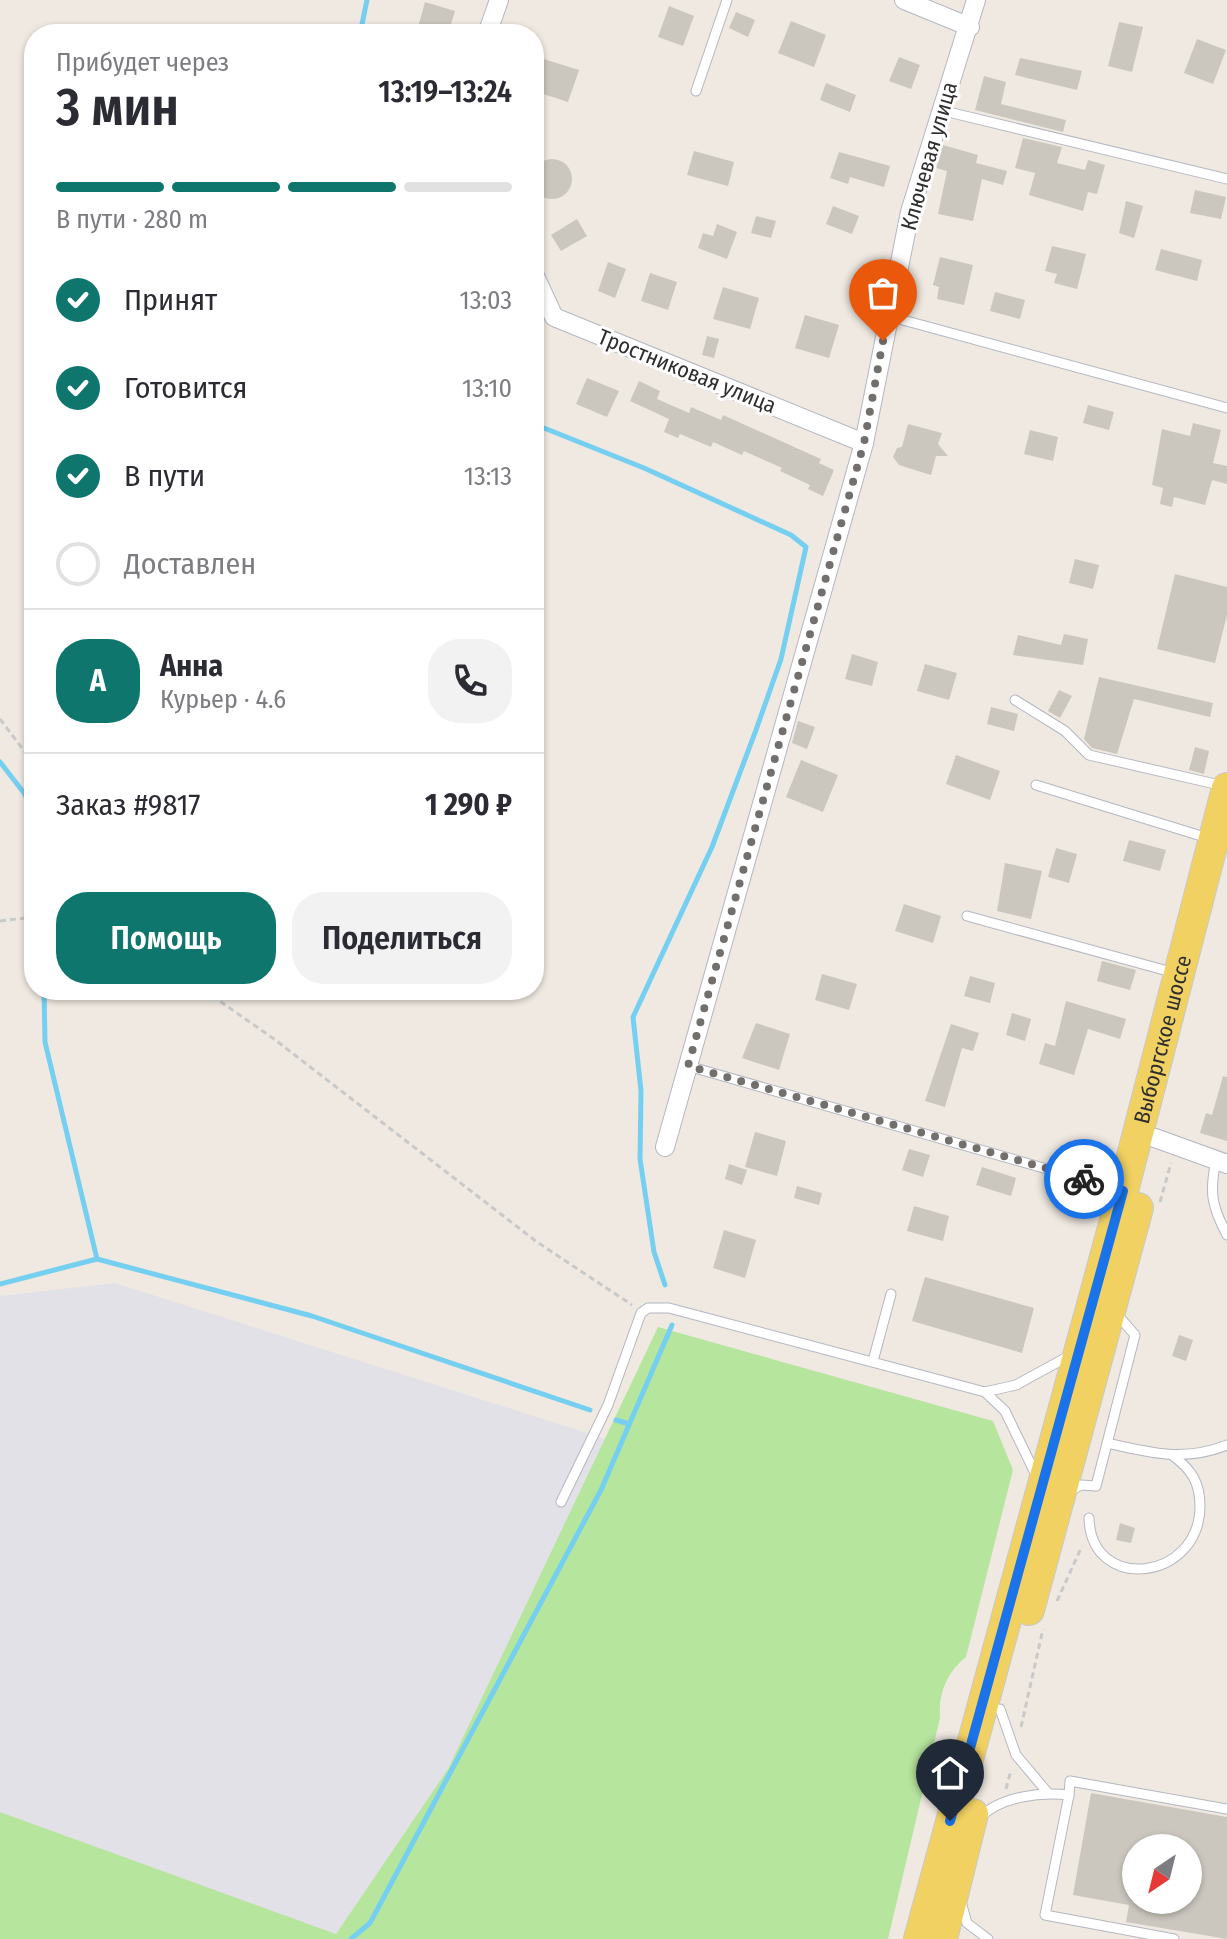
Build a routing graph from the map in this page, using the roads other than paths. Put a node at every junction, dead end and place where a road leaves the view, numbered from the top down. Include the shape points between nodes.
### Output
1 (499, 0) edge
2 (727, 0) edge
3 (904, 0) edge
4 (976, 0) edge
5 (491, 24) edge
6 (970, 27) junction
7 (696, 91) dead end
8 (940, 110) junction
9 (1227, 179) edge
10 (544, 296) edge
11 (888, 316) junction
12 (1227, 408) edge
13 (864, 443) junction
14 (1015, 700) dead end
15 (1036, 785) dead end
16 (1227, 787) edge
17 (1220, 851) edge
18 (967, 916) dead end
19 (1179, 974) junction
20 (688, 1066) junction
21 (1155, 1138) junction
22 (665, 1147) dead end
23 (1222, 1163) edge
24 (1123, 1191) junction
25 (1224, 1224) edge
26 (1227, 1235) edge
27 (891, 1294) dead end
28 (1113, 1310) junction
29 (1078, 1351) junction
30 (873, 1361) junction
31 (985, 1392) junction
32 (1107, 1443) junction
33 (1227, 1445) edge
34 (1172, 1455) junction
35 (1051, 1491) junction
36 (561, 1502) dead end
37 (1089, 1518) road end
38 (1000, 1709) junction
39 (1048, 1793) junction
40 (1069, 1795) junction
41 (1227, 1809) edge
42 (969, 1832) junction
43 (956, 1883) junction
44 (1142, 1936) edge
45 (919, 1939) edge
46 (942, 1939) edge
47 (988, 1939) edge
48 (1174, 1939) edge

1 - 5 street
2 - 7 lane
3 - 6 street
4 - 6 street, Ключевая улица
6 - 8 street, Ключевая улица
8 - 9 lane
8 - 11 street, Ключевая улица via 910,212
10 - 13 street, Тростниковая улица via 554,317
11 - 12 lane
11 - 13 street, Ключевая улица
13 - 20 street, Ключевая улица
14 - 16 lane via 1065,731 1089,755
15 - 17 lane
16 - 17 main road, Выборгское шоссе
17 - 19 main road, Выборгское шоссе
17 - 21 main road, Выборгское шоссе
18 - 19 lane
19 - 24 main road, Выборгское шоссе
20 - 22 street, Ключевая улица
20 - 24 lane
21 - 23 street
21 - 28 main road, Выборгское шоссе
23 - 25 lane via 1210,1191
24 - 29 main road, Выборгское шоссе
25 - 26 lane
27 - 30 lane
28 - 32 lane via 1135,1335
28 - 35 main road, Выборгское шоссе
29 - 31 lane via 1016,1385
29 - 35 main road, Выборгское шоссе
30 - 31 lane
30 - 36 lane via 669,1308 648,1308 641,1313 608,1405
31 - 35 lane via 1005,1411
32 - 34 lane
32 - 35 lane via 1096,1486
33 - 34 lane via 1200,1456
34 - 37 lane via 1189,1467 1200,1490 1200,1519 1190,1543 1176,1558 1156,1570 1107,1560
35 - 38 main road, Выборгское шоссе
35 - 45 main road, Выборгское шоссе
38 - 39 lane via 1016,1755
38 - 42 main road, Выборгское шоссе
39 - 40 lane
39 - 42 lane via 1002,1803 983,1814
40 - 41 lane via 1070,1781
40 - 44 lane via 1045,1915
42 - 43 main road, Выборгское шоссе
43 - 46 main road, Выборгское шоссе
43 - 47 lane via 967,1923
44 - 48 lane

